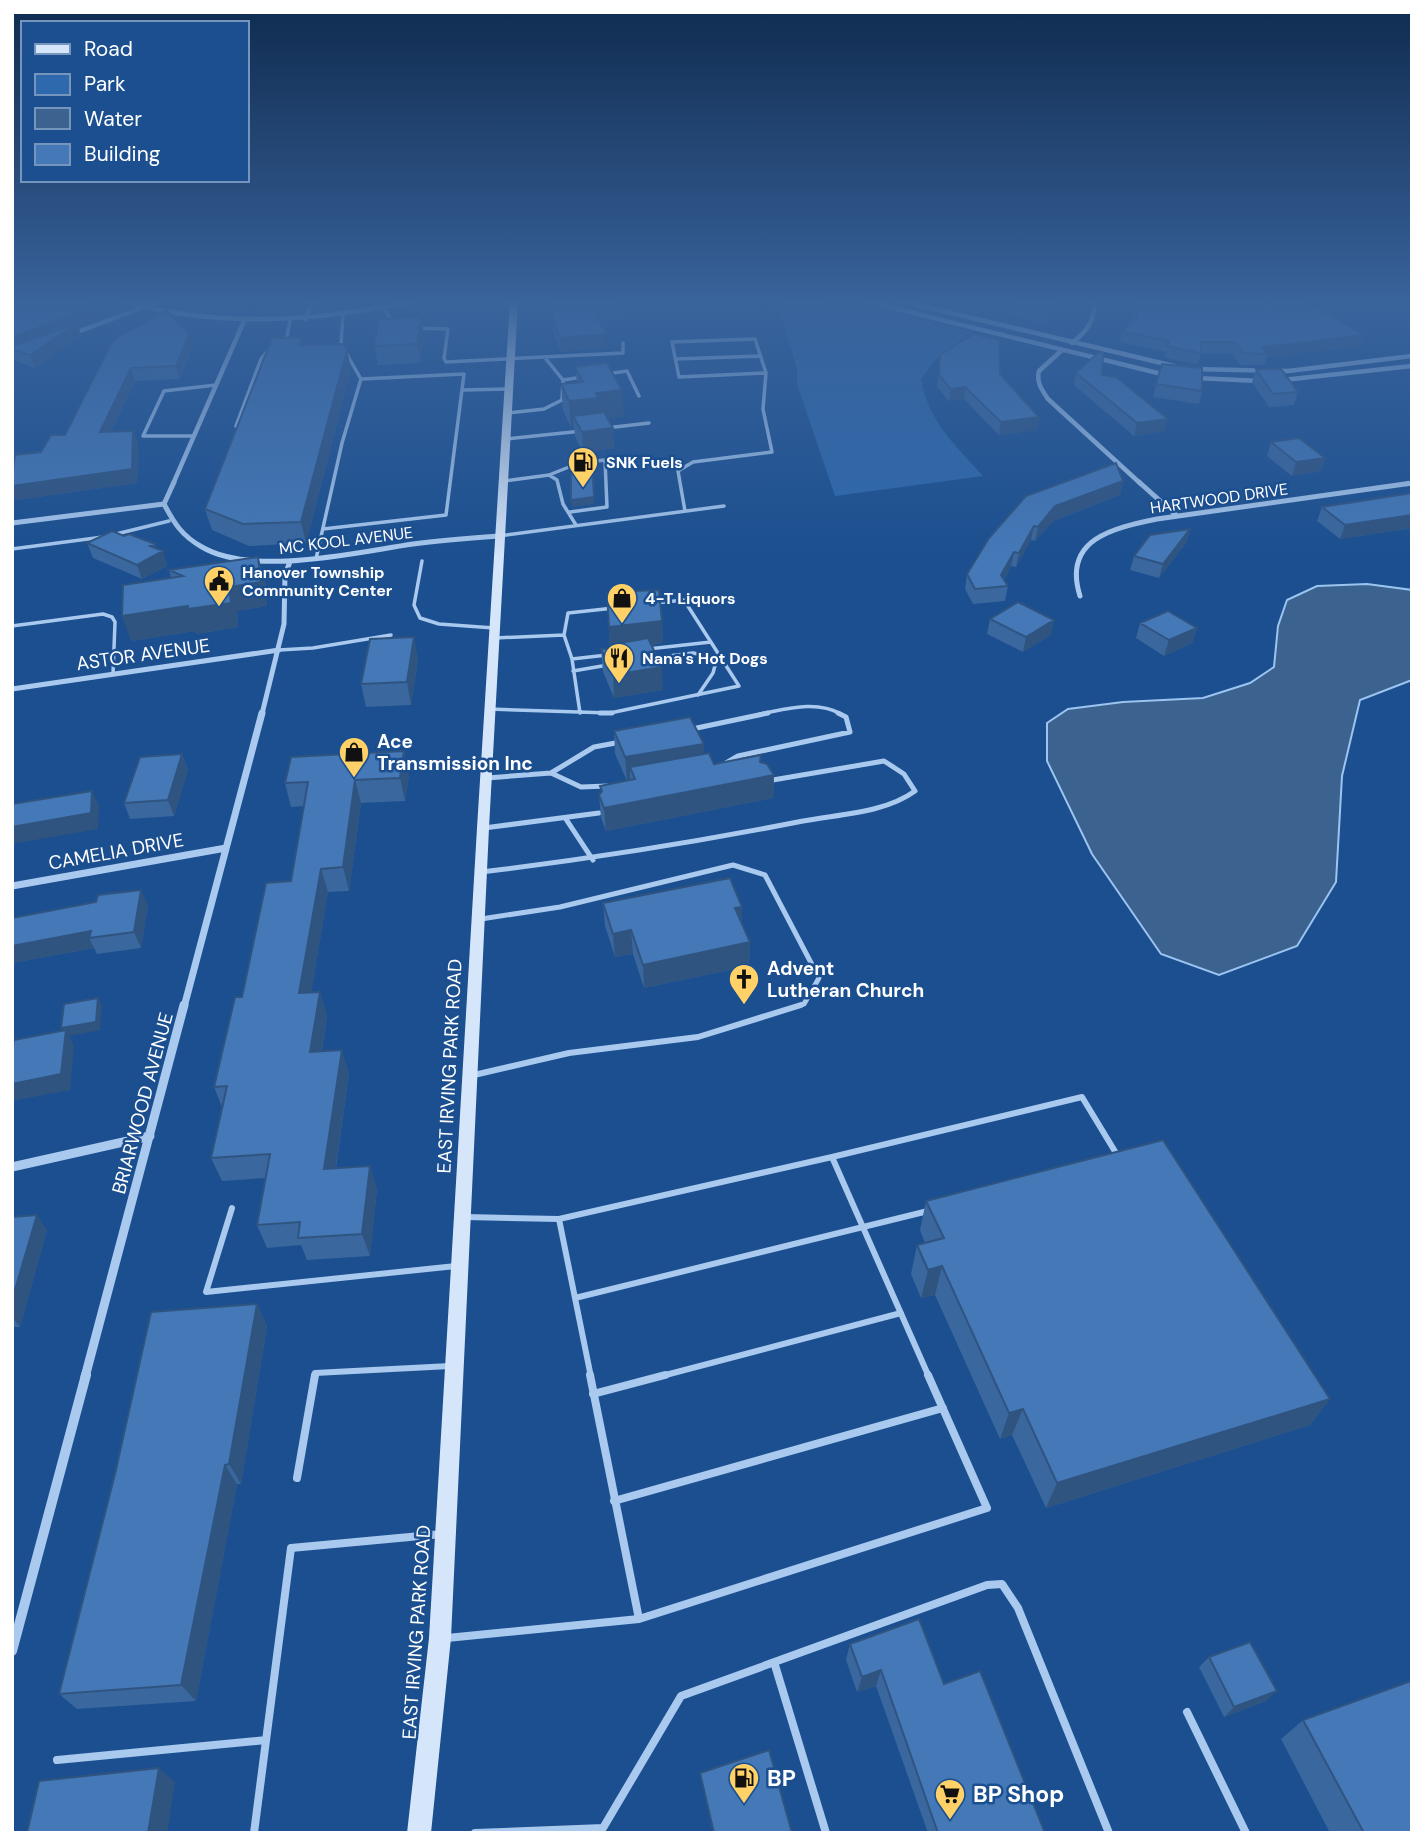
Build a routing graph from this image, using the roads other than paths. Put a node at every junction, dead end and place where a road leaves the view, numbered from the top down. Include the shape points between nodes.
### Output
1 (187, 387) edge
2 (215, 387) edge
3 (251, 387) edge
4 (359, 387) edge
5 (563, 387) edge
6 (635, 387) edge
7 (765, 387) edge
8 (1040, 387) edge
9 (508, 389) joint
10 (462, 390) joint
11 (639, 396) dead end
12 (506, 413) junction
13 (649, 423) dead end
14 (236, 426) edge
15 (598, 429) edge
16 (585, 431) edge
17 (194, 436) junction
18 (505, 439) junction
19 (549, 475) junction
20 (502, 481) junction
21 (1412, 483) edge
22 (164, 504) junction
23 (724, 506) dead end
24 (685, 511) junction
25 (570, 512) junction
26 (1177, 516) junction
27 (169, 521) junction
28 (12, 523) edge
29 (576, 525) junction
30 (323, 529) junction
31 (499, 536) junction
32 (12, 549) edge
33 (316, 559) junction
34 (422, 561) dead end
35 (290, 562) junction
36 (1080, 596) dead end
37 (645, 604) edge
38 (620, 607) edge
39 (12, 626) edge
40 (493, 633) junction
41 (391, 635) edge
42 (564, 635) junction
43 (711, 642) junction
44 (279, 650) junction
45 (635, 651) edge
46 (610, 654) edge
47 (572, 659) junction
48 (648, 659) edge
49 (610, 665) edge
50 (573, 671) junction
51 (113, 674) junction
52 (12, 689) edge
53 (698, 695) junction
54 (489, 709) junction
55 (580, 713) junction
56 (684, 730) edge
57 (633, 740) edge
58 (715, 770) edge
59 (551, 773) junction
60 (485, 778) junction
61 (764, 782) edge
62 (614, 786) edge
63 (599, 813) edge
64 (566, 819) junction
65 (482, 828) junction
66 (226, 848) junction
67 (593, 860) junction
68 (481, 872) junction
69 (12, 886) edge
70 (478, 920) junction
71 (469, 1076) junction
72 (150, 1136) junction
73 (832, 1157) junction
74 (1106, 1162) edge
75 (12, 1167) edge
76 (232, 1208) dead end
77 (931, 1210) edge
78 (461, 1217) junction
79 (559, 1219) junction
80 (864, 1228) junction
81 (459, 1266) junction
82 (575, 1298) junction
83 (901, 1313) junction
84 (453, 1366) junction
85 (593, 1394) junction
86 (943, 1408) junction
87 (297, 1478) dead end
88 (614, 1501) junction
89 (444, 1533) junction
90 (639, 1619) junction
91 (440, 1638) junction
92 (12, 1651) edge
93 (774, 1662) junction
94 (1187, 1712) dead end
95 (266, 1740) junction
96 (57, 1760) dead end
97 (605, 1831) edge
98 (254, 1833) edge
99 (419, 1833) edge
100 (475, 1833) edge
101 (826, 1833) edge
102 (1109, 1833) edge
103 (1245, 1833) edge

1 - 17 lane via 164,391 143,436
2 - 17 street
3 - 14 lane
4 - 30 lane
5 - 12 lane via 562,400 544,409
6 - 11 lane
7 - 24 lane via 763,409 772,452 693,461 678,471
8 - 26 street
9 - 10 lane
9 - 12 main road, EAST IRVING PARK ROAD
10 - 30 lane via 446,515
12 - 18 main road, EAST IRVING PARK ROAD
13 - 15 lane
16 - 18 lane
17 - 22 street
18 - 20 main road, EAST IRVING PARK ROAD
19 - 20 lane
19 - 25 lane via 557,480
19 - 25 lane via 579,463 605,460 607,507
20 - 31 main road, EAST IRVING PARK ROAD
21 - 26 street, HARTWOOD DRIVE
22 - 27 street
22 - 28 street
23 - 24 lane
24 - 29 lane
25 - 29 lane
26 - 36 street, HARTWOOD DRIVE via 1126,526 1091,544 1075,569
27 - 32 lane via 106,537
27 - 35 street, MC KOOL AVENUE via 186,539 223,554
29 - 31 lane
30 - 33 lane
31 - 33 street, MC KOOL AVENUE
31 - 40 main road, EAST IRVING PARK ROAD
33 - 35 street, MC KOOL AVENUE
34 - 40 lane via 414,605 420,618
35 - 44 street, BRIARWOOD AVENUE via 285,573
37 - 43 lane via 684,600
38 - 42 lane via 568,613
39 - 51 lane via 103,614 111,617 116,622
40 - 42 lane
40 - 54 main road, EAST IRVING PARK ROAD
41 - 44 lane
42 - 47 lane
43 - 45 lane
43 - 53 lane via 739,686
44 - 51 street, ASTOR AVENUE
44 - 66 street, BRIARWOOD AVENUE
46 - 47 lane
47 - 50 lane
48 - 53 lane via 685,653 717,658
49 - 50 lane
50 - 55 lane
51 - 52 street, ASTOR AVENUE
53 - 55 lane via 610,713
54 - 55 lane
54 - 60 main road, EAST IRVING PARK ROAD
56 - 58 lane via 799,706 830,708 846,717 850,732 738,756
57 - 59 lane via 594,747
59 - 60 lane
59 - 62 lane via 581,787
60 - 65 main road, EAST IRVING PARK ROAD
61 - 67 lane via 884,761 904,774 915,791 899,803
63 - 64 lane
64 - 65 lane
64 - 67 lane
65 - 68 main road, EAST IRVING PARK ROAD
66 - 69 street, CAMELIA DRIVE
66 - 72 street, BRIARWOOD AVENUE
67 - 68 lane
68 - 70 main road, EAST IRVING PARK ROAD
70 - 71 main road, EAST IRVING PARK ROAD
70 - 71 lane via 597,899 733,865 765,875 820,978 804,1004 698,1037 569,1053
71 - 78 main road, EAST IRVING PARK ROAD
72 - 75 street
72 - 92 street, BRIARWOOD AVENUE
73 - 74 lane via 1082,1097 1119,1158
73 - 79 lane
73 - 80 lane
76 - 81 lane via 206,1292
77 - 80 lane
78 - 79 lane
78 - 81 main road, EAST IRVING PARK ROAD
79 - 82 lane
80 - 82 lane
80 - 83 lane
81 - 84 main road, EAST IRVING PARK ROAD
82 - 85 lane
83 - 85 lane
83 - 86 lane
84 - 87 lane via 315,1373
84 - 89 main road, EAST IRVING PARK ROAD
85 - 88 lane
86 - 88 lane
86 - 90 lane via 987,1508
88 - 90 lane
89 - 91 main road, EAST IRVING PARK ROAD
89 - 95 lane via 291,1548
90 - 91 lane
91 - 99 main road, EAST IRVING PARK ROAD
93 - 97 lane via 681,1696
93 - 101 lane
93 - 102 lane via 1002,1584 1018,1608
94 - 103 lane
95 - 96 lane
95 - 98 lane
97 - 100 lane

